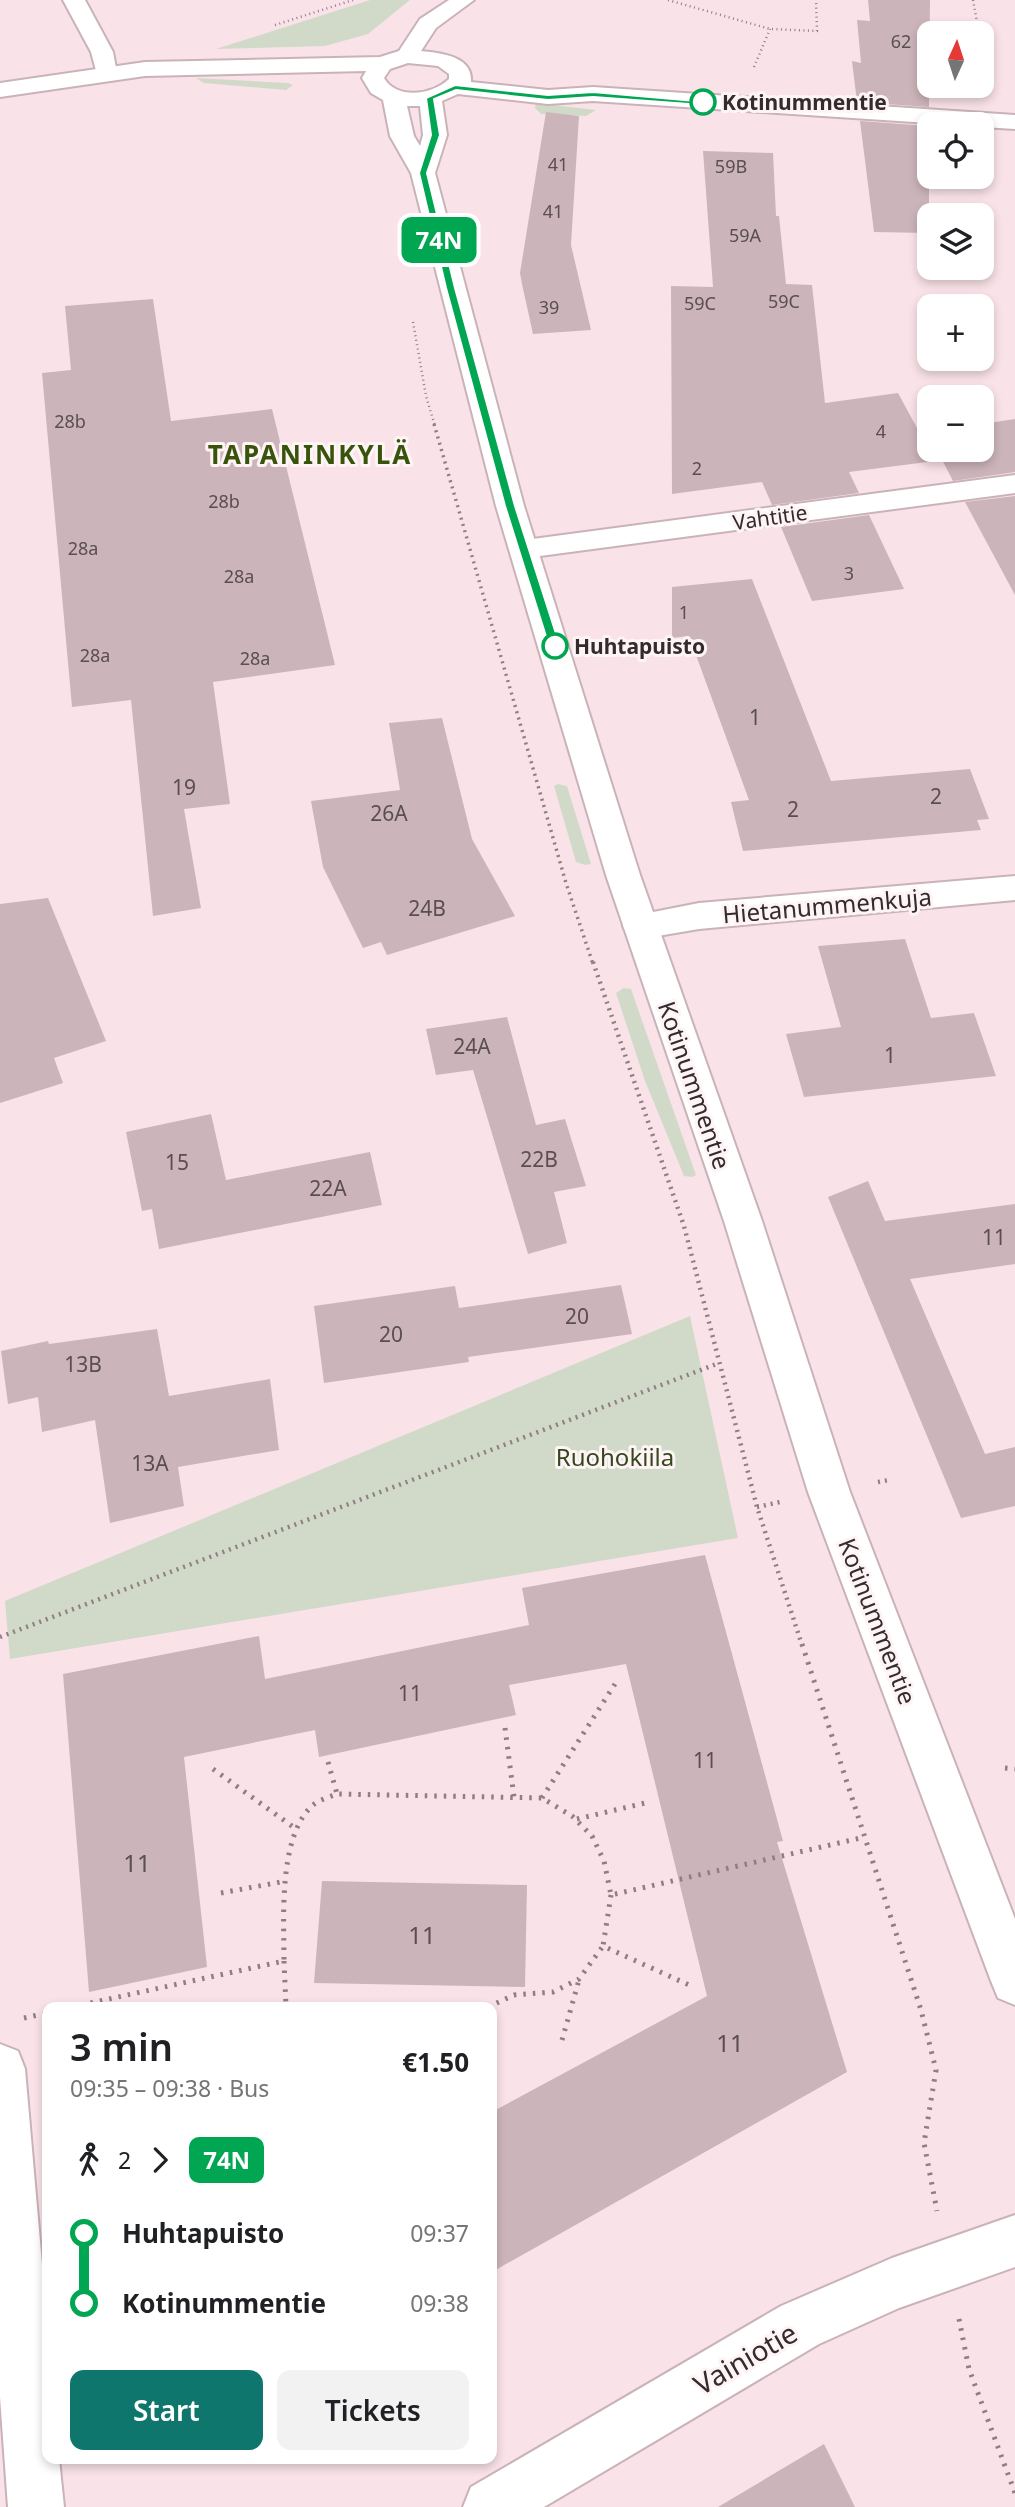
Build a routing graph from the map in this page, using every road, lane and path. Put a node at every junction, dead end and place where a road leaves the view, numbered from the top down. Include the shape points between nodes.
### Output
1 (74, 0) edge
2 (464, 0) edge
3 (668, 0) edge
4 (816, 0) edge
5 (974, 0) edge
6 (977, 21) edge
7 (770, 29) junction
8 (407, 56) junction
9 (453, 58) junction
10 (106, 73) junction
11 (750, 76) dead end
12 (384, 81) junction
13 (0, 90) edge
14 (430, 98) junction
15 (1015, 122) edge
16 (423, 173) junction
17 (1015, 484) edge
18 (526, 549) junction
19 (1015, 888) edge
20 (640, 926) junction
21 (0, 1637) edge
22 (615, 1684) dead end
23 (505, 1728) dead end
24 (328, 1762) dead end
25 (1005, 1768) dead end
26 (213, 1769) dead end
27 (1015, 1769) edge
28 (337, 1794) junction
29 (514, 1797) junction
30 (542, 1798) junction
31 (645, 1803) dead end
32 (576, 1820) junction
33 (296, 1829) junction
34 (865, 1837) junction
35 (286, 1881) junction
36 (221, 1894) dead end
37 (611, 1895) junction
38 (603, 1946) junction
39 (284, 1961) junction
40 (579, 1979) junction
41 (1015, 1982) edge
42 (689, 1986) dead end
43 (95, 2002) edge
44 (286, 2002) edge
45 (497, 2003) edge
46 (562, 2040) dead end
47 (0, 2069) edge
48 (1015, 2241) edge
49 (946, 2263) junction
50 (1015, 2493) edge
51 (36, 2507) edge
52 (491, 2507) edge

1 - 10 main road via 102,52
2 - 8 main road via 428,24
2 - 9 main road
3 - 7 path
4 - 7 path via 817,31
5 - 6 path
7 - 11 path
8 - 9 main road
8 - 12 main road
9 - 14 main road
9 - 15 main road via 548,97 593,94
10 - 12 main road via 233,67 304,79
10 - 13 main road
12 - 14 main road via 409,99
12 - 16 main road, Kotinummentie via 402,136
14 - 16 main road via 435,135
16 - 18 main road, Kotinummentie via 507,493
17 - 18 main road, Vahtitie
18 - 20 main road, Kotinummentie
19 - 20 main road, Hietanummenkuja via 699,916
20 - 41 main road, Kotinummentie via 743,1221 829,1492
21 - 34 path via 719,1363 757,1507
22 - 30 path
23 - 29 path
24 - 28 path
25 - 27 path
26 - 33 path
28 - 29 path
28 - 33 path via 311,1806
29 - 30 path
30 - 32 path
31 - 32 path
32 - 37 path via 589,1830 607,1864
33 - 35 path
34 - 37 path
34 - 49 path via 936,2070 924,2143
35 - 36 path
35 - 39 path
37 - 38 path
38 - 40 path
38 - 42 path
39 - 43 path
39 - 44 path
40 - 45 path via 553,1992 514,1996
40 - 46 path
47 - 51 main road
48 - 49 main road, Vainiotie
49 - 50 path via 969,2369
49 - 52 main road, Vainiotie via 800,2325

